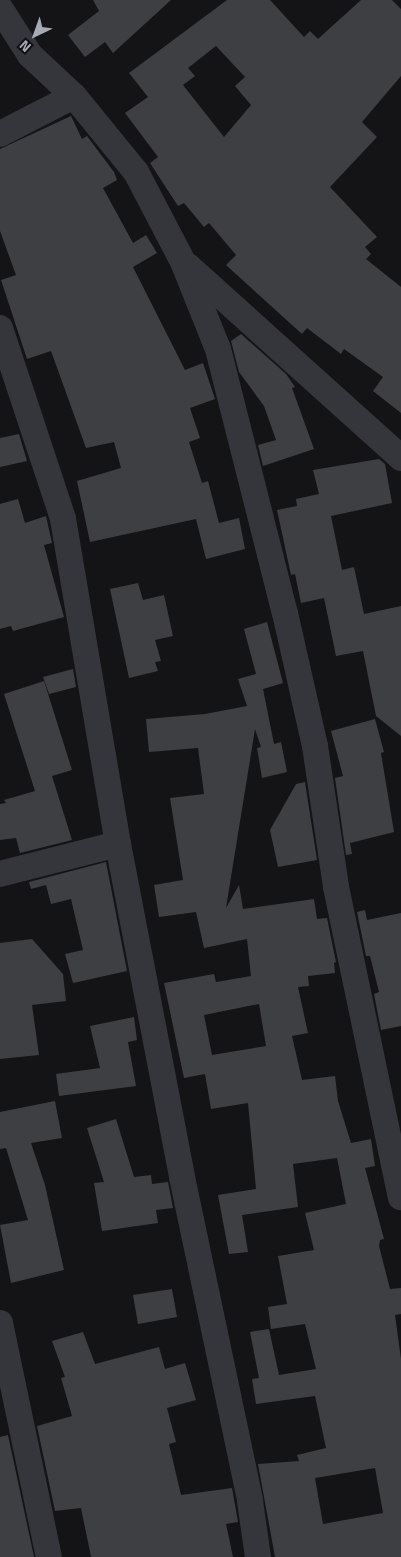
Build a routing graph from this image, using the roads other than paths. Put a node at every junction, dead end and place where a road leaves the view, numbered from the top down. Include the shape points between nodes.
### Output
1 (0, 8) edge
2 (74, 96) junction
3 (0, 134) edge
4 (183, 262) junction
5 (0, 328) edge
6 (401, 458) edge
7 (118, 844) junction
8 (0, 874) edge
9 (401, 1197) edge
10 (0, 1323) edge
11 (49, 1557) edge
12 (258, 1557) edge

1 - 2 street via 30,55
2 - 3 street
2 - 4 street via 136,172
4 - 6 street
4 - 9 street via 218,348 285,613 315,746 336,887
5 - 7 street via 63,519
7 - 8 street
7 - 12 street via 182,1177 250,1501
10 - 11 street

